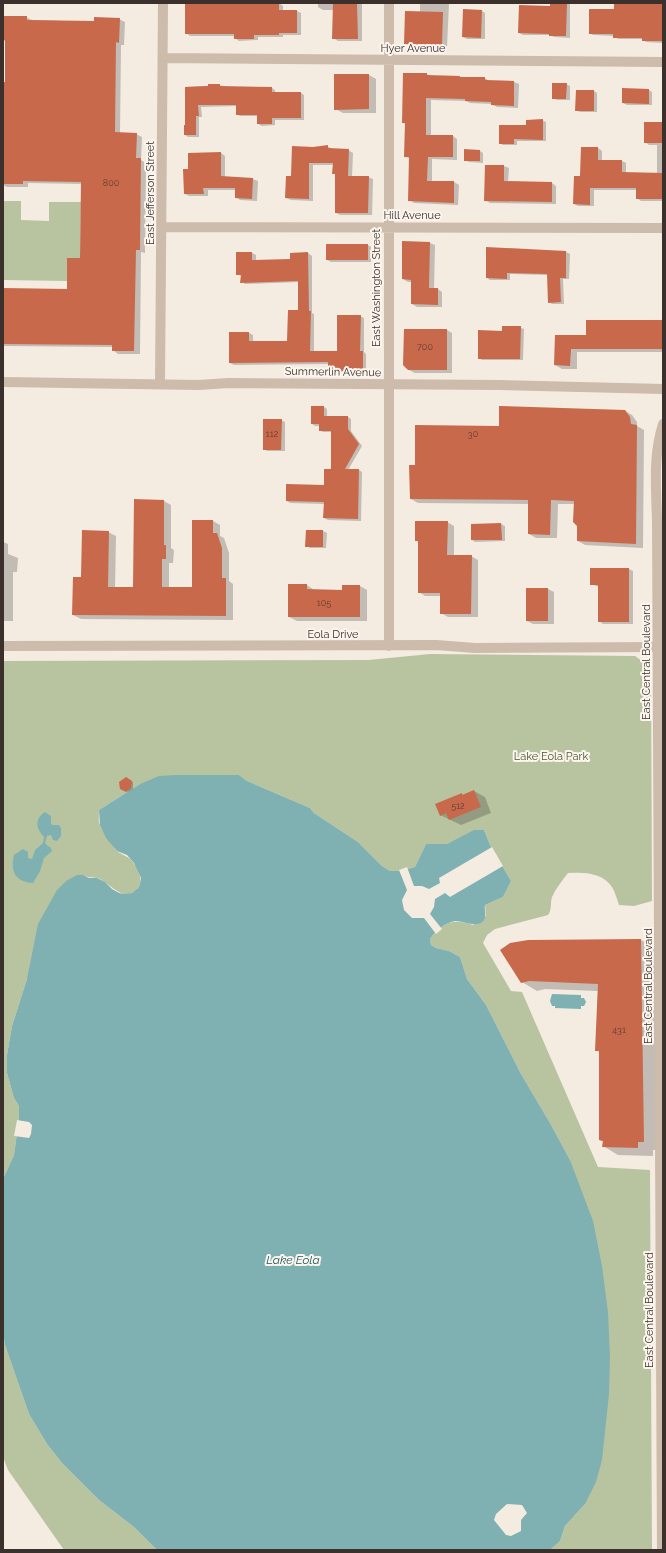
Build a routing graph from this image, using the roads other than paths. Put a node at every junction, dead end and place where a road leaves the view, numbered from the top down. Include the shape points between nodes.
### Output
1 (163, 3) edge
2 (389, 3) edge
3 (163, 58) junction
4 (389, 59) junction
5 (663, 62) edge
6 (162, 227) junction
7 (388, 227) junction
8 (663, 228) edge
9 (3, 382) edge
10 (160, 384) junction
11 (388, 384) junction
12 (663, 389) edge
13 (663, 424) edge
14 (3, 646) edge
15 (389, 646) junction
16 (660, 647) edge
17 (661, 922) edge
18 (662, 1190) edge
19 (662, 1550) edge

1 - 3 street, East Jefferson Street
2 - 4 street, East Washington Street
3 - 4 street, Hyer Avenue
3 - 6 street, East Jefferson Street
4 - 5 street, Hyer Avenue
4 - 7 street, East Washington Street
6 - 7 street, Hill Avenue
6 - 10 street, East Jefferson Street
7 - 8 street, Hill Avenue
7 - 11 street, East Washington Street
9 - 10 street, Summerlin Avenue
10 - 11 street, Summerlin Avenue
11 - 12 street, Summerlin Avenue
11 - 15 street, East Washington Street
13 - 16 street, East Central Boulevard via 655,469
14 - 15 street, Eola Drive
15 - 16 street, Eola Drive
16 - 17 street, East Central Boulevard
17 - 18 street, East Central Boulevard
18 - 19 street, East Central Boulevard

